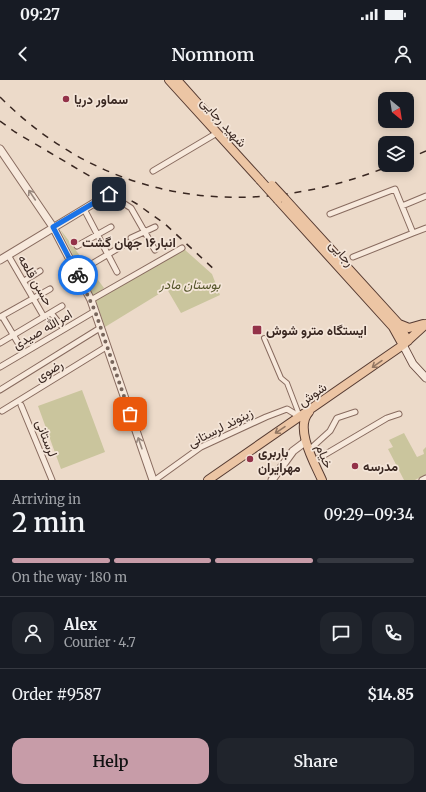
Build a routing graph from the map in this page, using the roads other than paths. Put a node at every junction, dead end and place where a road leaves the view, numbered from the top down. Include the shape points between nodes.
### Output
1 (169, 80) edge
2 (177, 80) edge
3 (217, 133) junction
4 (0, 149) edge
5 (153, 171) dead end
6 (264, 180) junction
7 (109, 194) joint
8 (426, 196) edge
9 (281, 199) junction
10 (402, 206) junction
11 (84, 209) junction
12 (330, 214) dead end
13 (53, 227) junction
14 (110, 227) dead end
15 (155, 227) dead end
16 (426, 228) edge
17 (145, 232) junction
18 (413, 233) junction
19 (97, 234) junction
20 (131, 238) dead end
21 (127, 243) dead end
22 (77, 246) dead end
23 (182, 248) dead end
24 (155, 250) dead end
25 (108, 254) junction
26 (8, 255) junction
27 (353, 257) dead end
28 (0, 260) edge
29 (90, 265) dead end
30 (40, 271) dead end
31 (117, 272) dead end
32 (24, 281) junction
33 (50, 289) dead end
34 (33, 298) junction
35 (91, 300) junction
36 (62, 306) dead end
37 (95, 311) junction
38 (51, 313) junction
39 (1, 317) edge
40 (44, 317) junction
41 (398, 323) junction
42 (426, 323) edge
43 (100, 328) junction
44 (64, 329) junction
45 (400, 333) junction
46 (13, 335) junction
47 (264, 338) dead end
48 (0, 343) edge
49 (406, 346) junction
50 (106, 347) junction
51 (24, 353) junction
52 (0, 366) edge
53 (426, 378) edge
54 (0, 390) edge
55 (21, 405) dead end
56 (313, 409) junction
57 (1, 411) edge
58 (355, 412) dead end
59 (398, 414) dead end
60 (300, 417) junction
61 (307, 446) junction
62 (314, 462) junction
63 (52, 480) edge
64 (154, 480) edge
65 (208, 480) edge
66 (272, 480) edge
67 (322, 480) edge

1 - 3 main road, شهید رجایی
2 - 6 main road, شهید رجایی
3 - 5 street
3 - 6 main road, شهید رجایی
13 -> 4 street
6 - 9 main road, رجایی, bridge
7 - 11 street
7 - 17 street via 131,208
8 - 10 street
9 - 41 main road, رجایی
9 - 45 main road, رجایی
10 - 12 street via 395,189
10 - 18 street
11 - 13 street
11 - 19 street
13 - 26 street
13 - 35 street
14 - 19 street
15 - 17 street
16 - 18 street
17 - 20 street
17 - 24 street
18 - 27 street
19 - 22 street
19 - 25 street
21 - 25 street
23 - 35 street
25 - 29 street
25 - 31 street
26 - 28 street
26 - 32 street, حسن قلعه
30 - 32 street
32 - 34 street, حسن قلعه
33 - 34 street
34 - 39 street
34 - 40 street, حسن قلعه
35 - 37 street
36 - 38 street
37 - 43 street
37 - 44 street, امرالله صیدی
38 - 40 street
38 - 44 street
39 - 46 street
40 - 46 street
41 - 42 main road via 409,328
41 - 45 main road, رجایی
42 - 49 main road, شوش
43 - 50 street
43 - 54 street
44 - 51 street, امرالله صیدی
45 - 49 main road
46 - 48 street
46 - 51 street
47 - 60 street via 281,378 287,383
49 - 53 street via 413,364
49 -> 56 main road, شوش
50 - 57 street, رضوی
64 -> 50 street
51 - 52 street, امرالله صیدی
55 - 63 street, لرستانی
56 - 60 main road, شوش
56 - 61 main road via 305,419
58 - 61 street via 337,418 330,430
59 - 62 street
60 - 64 street, زینوند لرستانی via 287,409 266,417 201,447
60 -> 65 main road, شوش
61 - 62 main road, خیام
61 - 66 street via 293,451
62 - 67 main road, خیام

